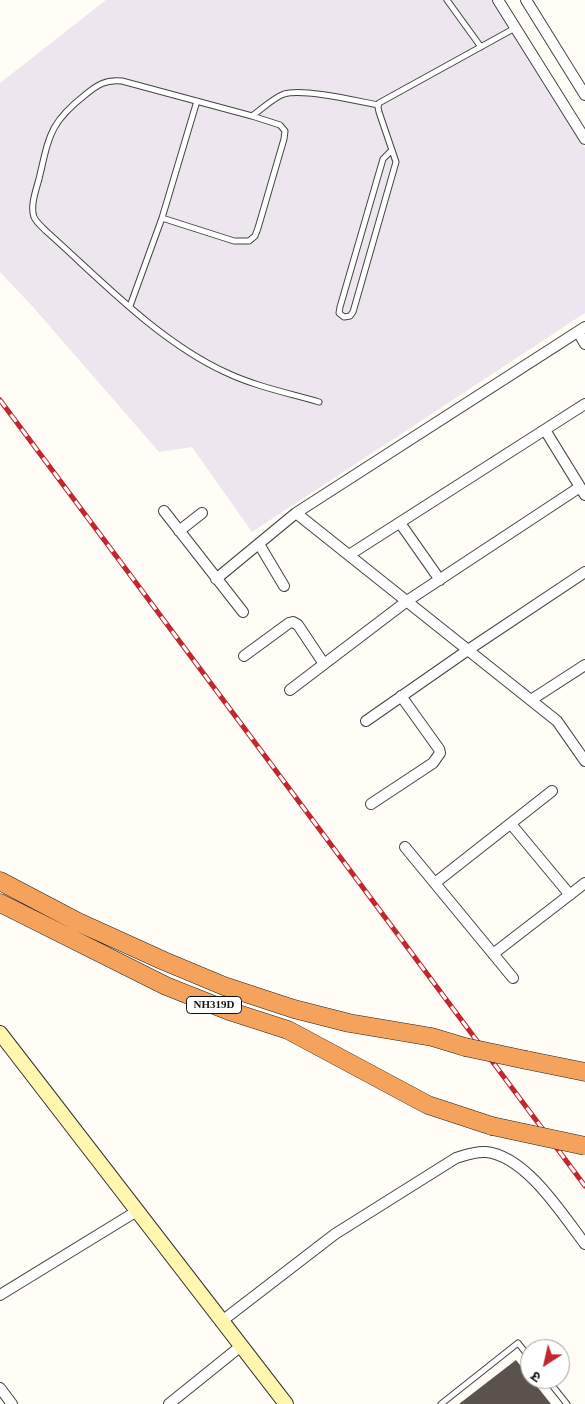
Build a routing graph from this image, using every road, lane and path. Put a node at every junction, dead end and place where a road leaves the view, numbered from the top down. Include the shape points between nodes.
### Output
1 (447, 0) edge
2 (498, 0) edge
3 (526, 0) edge
4 (515, 28) junction
5 (481, 47) junction
6 (585, 95) edge
7 (197, 101) junction
8 (378, 105) junction
9 (252, 116) junction
10 (585, 139) edge
11 (392, 150) junction
12 (162, 218) junction
13 (130, 306) junction
14 (581, 330) edge
15 (585, 344) edge
16 (319, 402) dead end
17 (585, 404) edge
18 (545, 430) junction
19 (583, 491) edge
20 (164, 511) dead end
21 (202, 513) dead end
22 (296, 513) junction
23 (400, 522) junction
24 (180, 531) junction
25 (259, 544) junction
26 (349, 555) junction
27 (585, 572) edge
28 (216, 579) junction
29 (440, 580) junction
30 (284, 586) dead end
31 (407, 601) junction
32 (243, 612) dead end
33 (468, 650) junction
34 (244, 656) dead end
35 (324, 664) junction
36 (585, 665) edge
37 (290, 690) dead end
38 (401, 696) junction
39 (531, 700) junction
40 (366, 721) dead end
41 (584, 756) edge
42 (552, 791) dead end
43 (371, 804) dead end
44 (511, 824) junction
45 (405, 847) dead end
46 (0, 881) edge
47 (435, 883) junction
48 (585, 883) edge
49 (570, 895) junction
50 (0, 903) edge
51 (493, 954) junction
52 (513, 978) dead end
53 (0, 1033) edge
54 (585, 1072) edge
55 (585, 1146) edge
56 (137, 1211) junction
57 (585, 1244) edge
58 (0, 1295) edge
59 (222, 1321) junction
60 (241, 1346) junction
61 (520, 1346) edge
62 (0, 1388) edge
63 (555, 1389) edge
64 (12, 1404) edge
65 (169, 1404) edge
66 (286, 1404) edge
67 (441, 1404) edge
68 (567, 1404) edge

1 - 5 lane
2 - 4 street
3 - 6 street
4 - 5 lane
4 - 10 street
5 - 8 lane
7 - 9 lane
7 - 12 lane
7 - 13 lane via 113,80 96,86 66,110 50,135 34,200 35,219
8 - 9 lane via 295,93 277,98
8 - 11 lane
9 - 12 lane via 280,125 285,131 255,236 250,241 234,241
11 - 11 lane via 396,162 388,190 352,315 344,317 339,313 340,307 383,159
12 - 13 lane
13 - 16 lane via 181,348 225,373
14 - 15 street
14 - 22 street
17 - 18 street
18 - 19 street
18 - 23 street
19 - 29 street
20 - 24 street
21 - 24 street
22 - 25 street
22 - 26 street
23 - 26 street
23 - 29 street
24 - 28 street
25 - 28 street
25 - 30 street
26 - 31 street
27 - 33 street
28 - 32 street
29 - 31 street
31 - 33 street
31 - 35 street
33 - 38 street
33 - 39 street
34 - 35 street via 293,622
35 - 37 street
36 - 39 street
38 - 40 street
38 - 43 street via 439,749 439,756
39 - 41 street via 557,721
42 - 44 street
44 - 47 street
44 - 49 street
45 - 47 street
46 - 54 highway, NH319D, bridge via 78,922 164,961 224,986 294,1009
47 - 51 street
48 - 49 street
49 - 51 street
50 - 55 highway, NH319D, bridge via 166,986 288,1030 428,1105 492,1126
51 - 52 street
53 - 56 street
56 - 58 street
56 - 59 street
57 - 59 street via 520,1166 487,1152 472,1153 456,1158 335,1234
59 - 60 street
60 - 65 street
60 - 66 street
61 - 67 lane via 518,1343
62 - 64 street
63 - 68 lane

